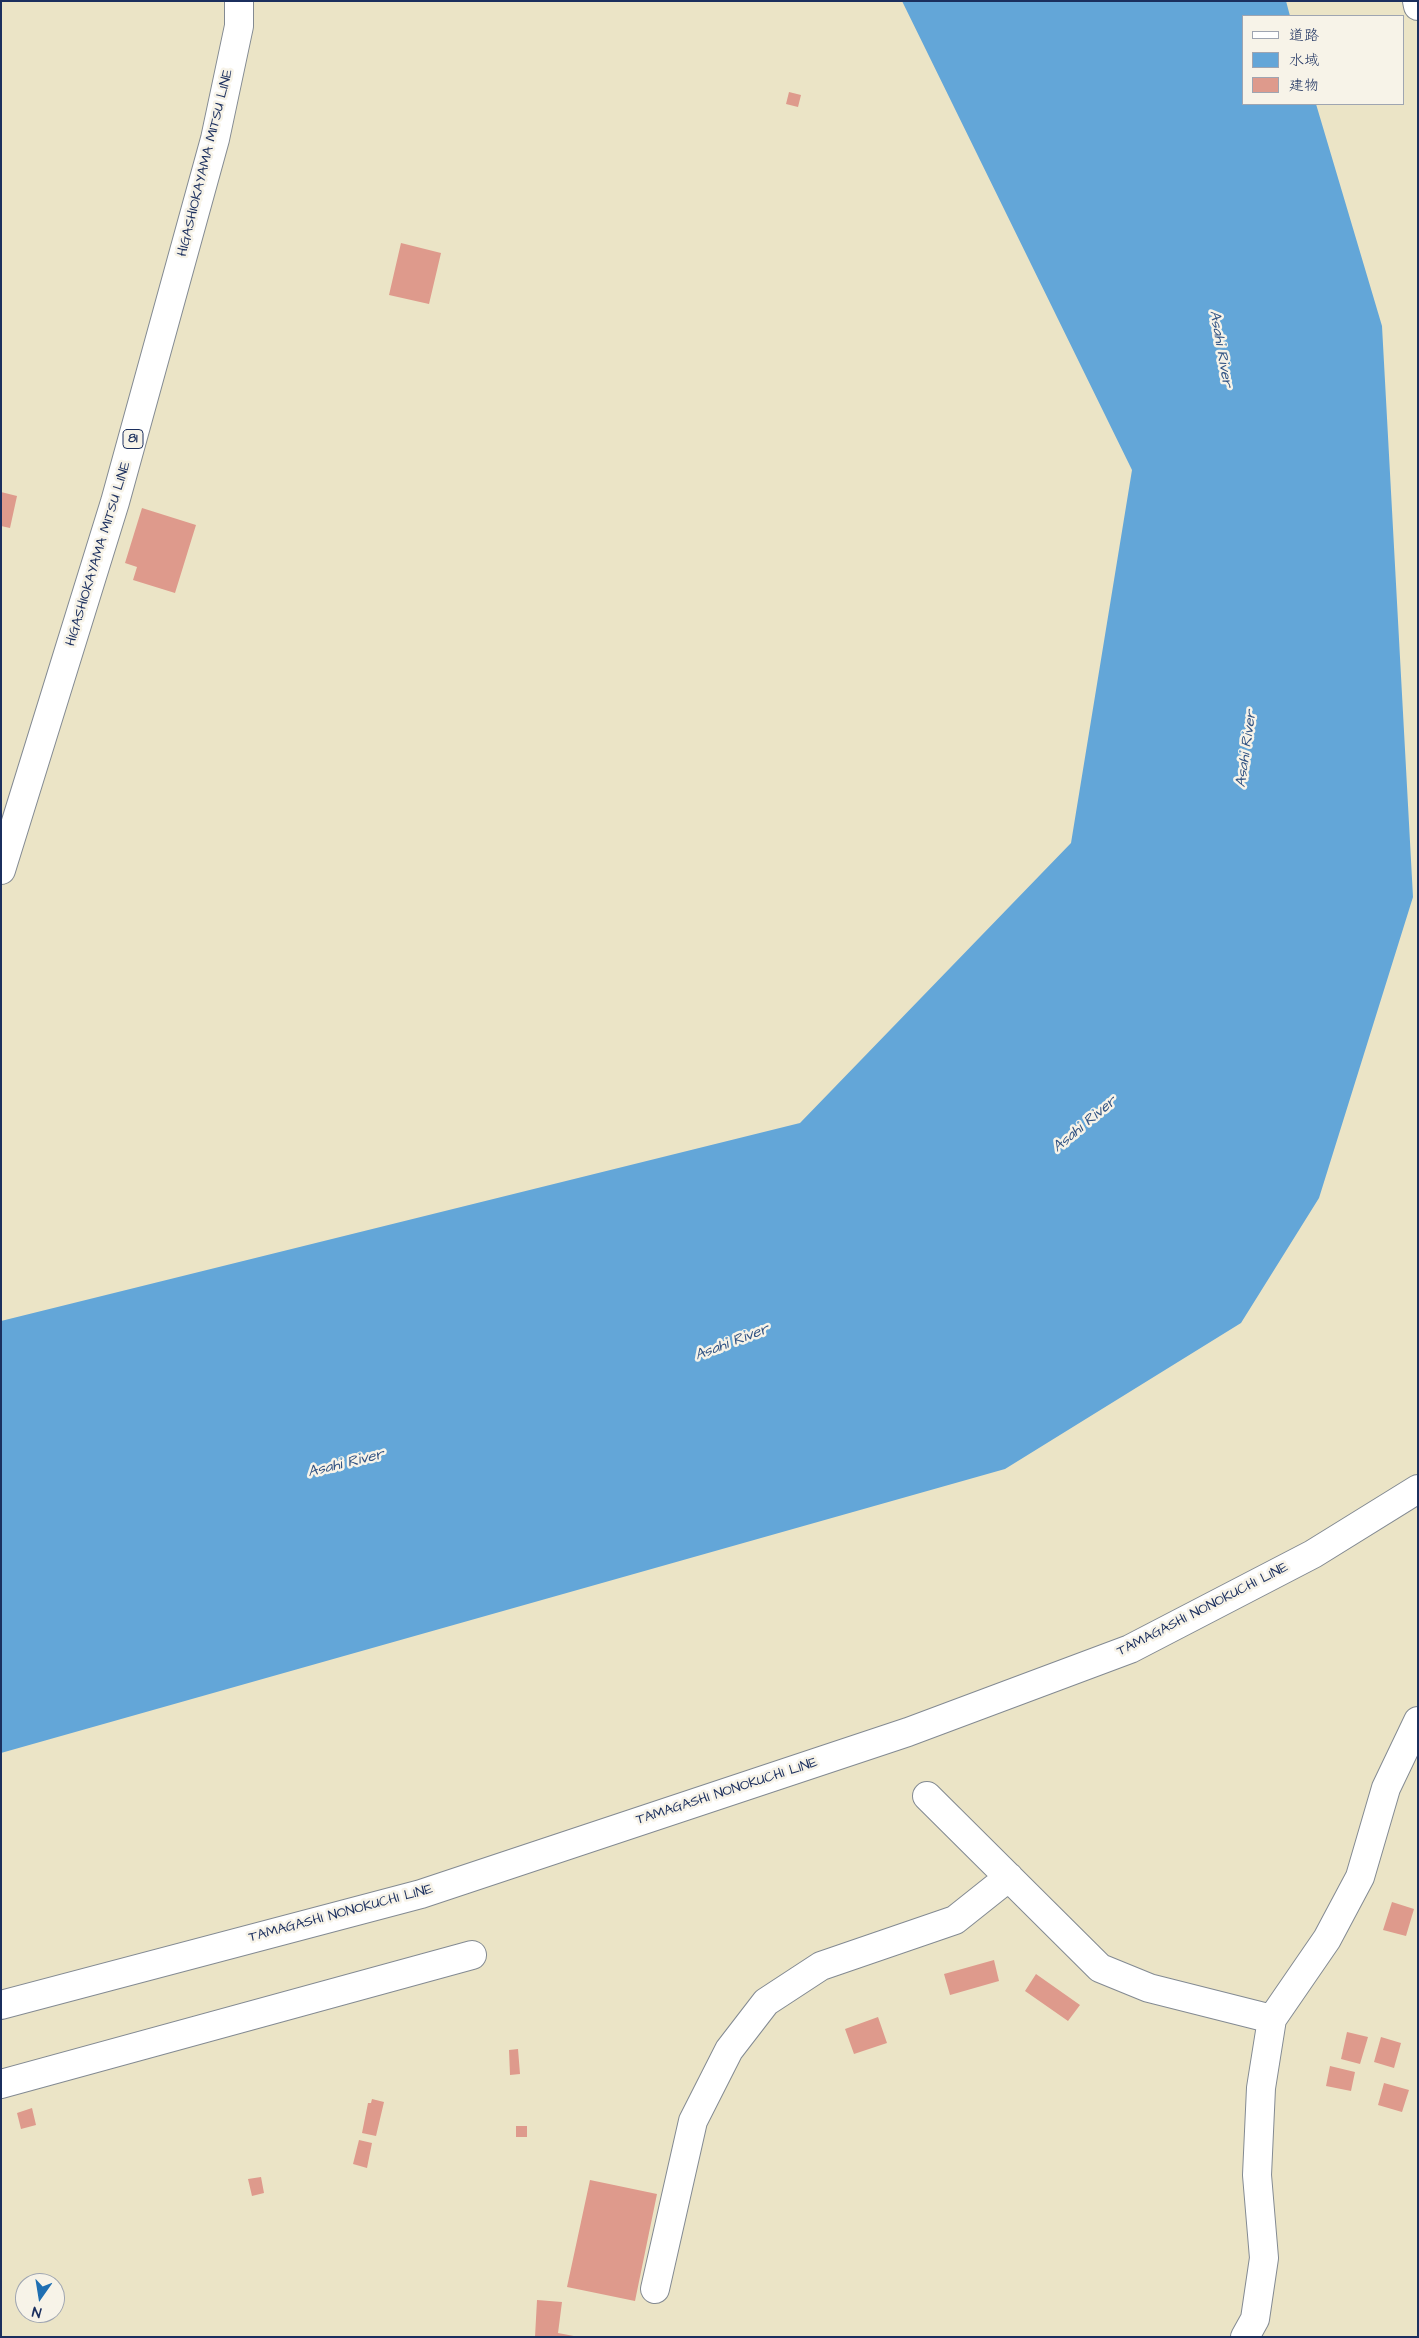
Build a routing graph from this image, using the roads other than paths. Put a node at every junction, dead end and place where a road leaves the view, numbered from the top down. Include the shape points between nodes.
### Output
1 (239, 1) edge
2 (1417, 1) edge
3 (1418, 6) edge
4 (1, 870) edge
5 (1418, 1489) edge
6 (1418, 1721) edge
7 (927, 1796) dead end
8 (1009, 1877) junction
9 (472, 1955) dead end
10 (1, 2005) edge
11 (1272, 2019) junction
12 (1, 2084) edge
13 (655, 2289) dead end
14 (1245, 2337) edge

1 - 4 main road, HIGASHIOKAYAMA MITSU LINE / 81 via 239,26 213,149 116,502
2 - 3 main road
5 - 10 main road, TAMAGASHI NONOKUCHI LINE via 1314,1554 1130,1649 908,1732 420,1894
6 - 11 main road via 1386,1788 1360,1877 1327,1939
7 - 8 main road
8 - 11 main road via 1100,1968 1149,1988
8 - 13 main road via 955,1920 821,1966 766,2002 729,2050 693,2121
9 - 12 main road
11 - 14 main road via 1261,2088 1257,2174 1264,2258 1255,2319

